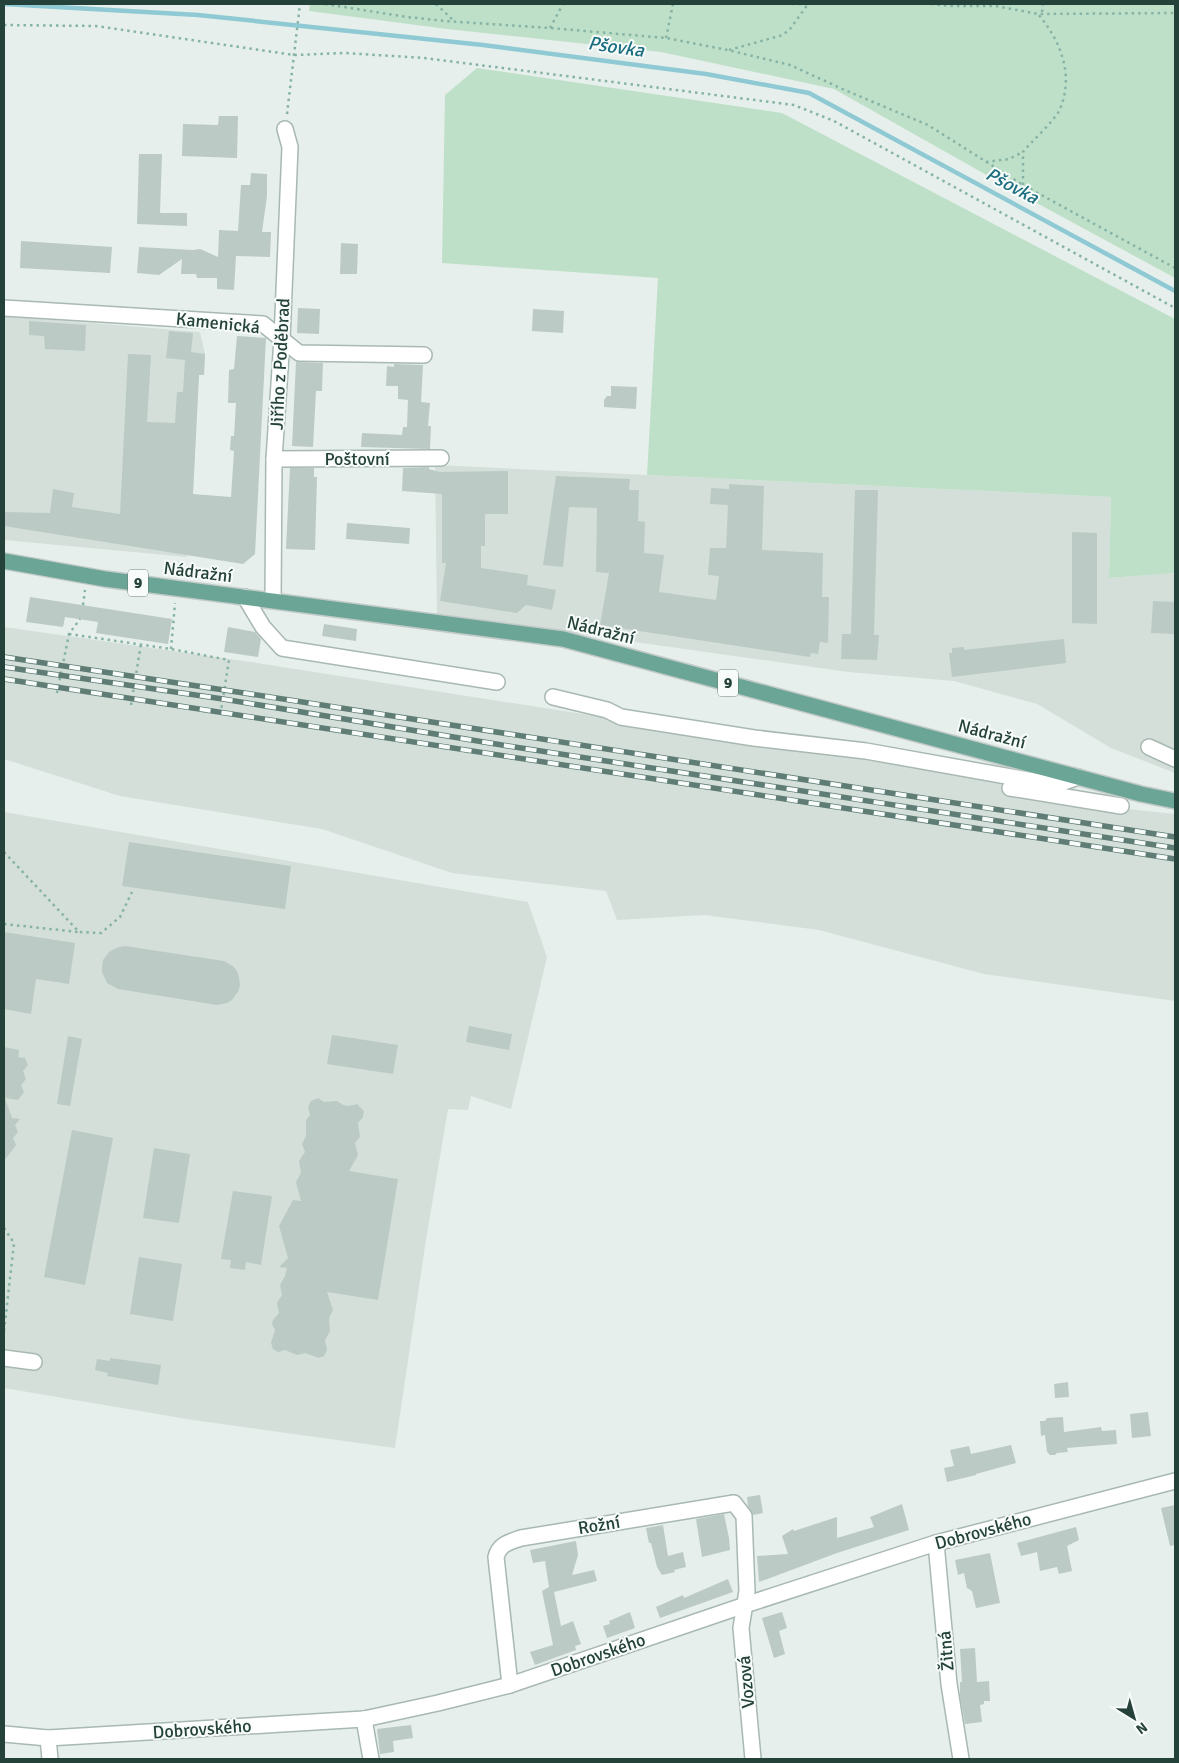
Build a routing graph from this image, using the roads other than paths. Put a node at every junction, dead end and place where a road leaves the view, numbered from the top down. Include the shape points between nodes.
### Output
1 (285, 128) road end
2 (4, 308) edge
3 (282, 339) junction
4 (424, 355) dead end
5 (441, 458) dead end
6 (274, 459) junction
7 (4, 561) edge
8 (245, 597) junction
9 (273, 600) junction
10 (497, 682) dead end
11 (553, 697) dead end
12 (1149, 747) dead end
13 (1175, 759) edge
14 (1078, 777) junction
15 (1010, 788) dead end
16 (1074, 798) junction
17 (1175, 801) edge
18 (1121, 806) dead end
19 (4, 1358) edge
20 (34, 1362) dead end
21 (1175, 1481) edge
22 (936, 1543) junction
23 (745, 1605) junction
24 (510, 1685) junction
25 (364, 1719) junction
26 (4, 1734) edge
27 (48, 1738) junction
28 (50, 1759) edge
29 (371, 1759) edge
30 (753, 1759) edge
31 (961, 1759) edge

1 - 3 street, Jiřího z Poděbrad via 290,147
2 - 3 street, Kamenická via 263,324
3 - 4 street, Kamenická via 299,353
3 - 6 street, Jiřího z Poděbrad
5 - 6 street, Poštovní
6 - 9 street, Jiřího z Poděbrad
7 - 8 main road, Nádražní / 9 via 105,579
8 - 9 main road, Nádražní / 9
8 - 10 street via 263,627 282,648
9 - 14 main road, Nádražní / 9 via 563,639
11 - 14 street via 607,710 621,717 754,738 866,751 1056,785
12 - 13 street
14 - 16 street
14 - 17 main road, Nádražní / 9
15 - 16 street
16 - 18 street
19 - 20 street
21 - 22 street, Dobrovského
22 - 23 street, Dobrovského
22 - 31 street, Žitná via 949,1684
23 - 24 street, Dobrovského
23 - 24 street, Rožní via 744,1516 734,1503 510,1541 502,1546 496,1557
23 - 30 street, Vozová via 741,1628
24 - 25 street, Dobrovského
25 - 27 street, Dobrovského
25 - 29 street
26 - 27 street, Dobrovského
27 - 28 street

